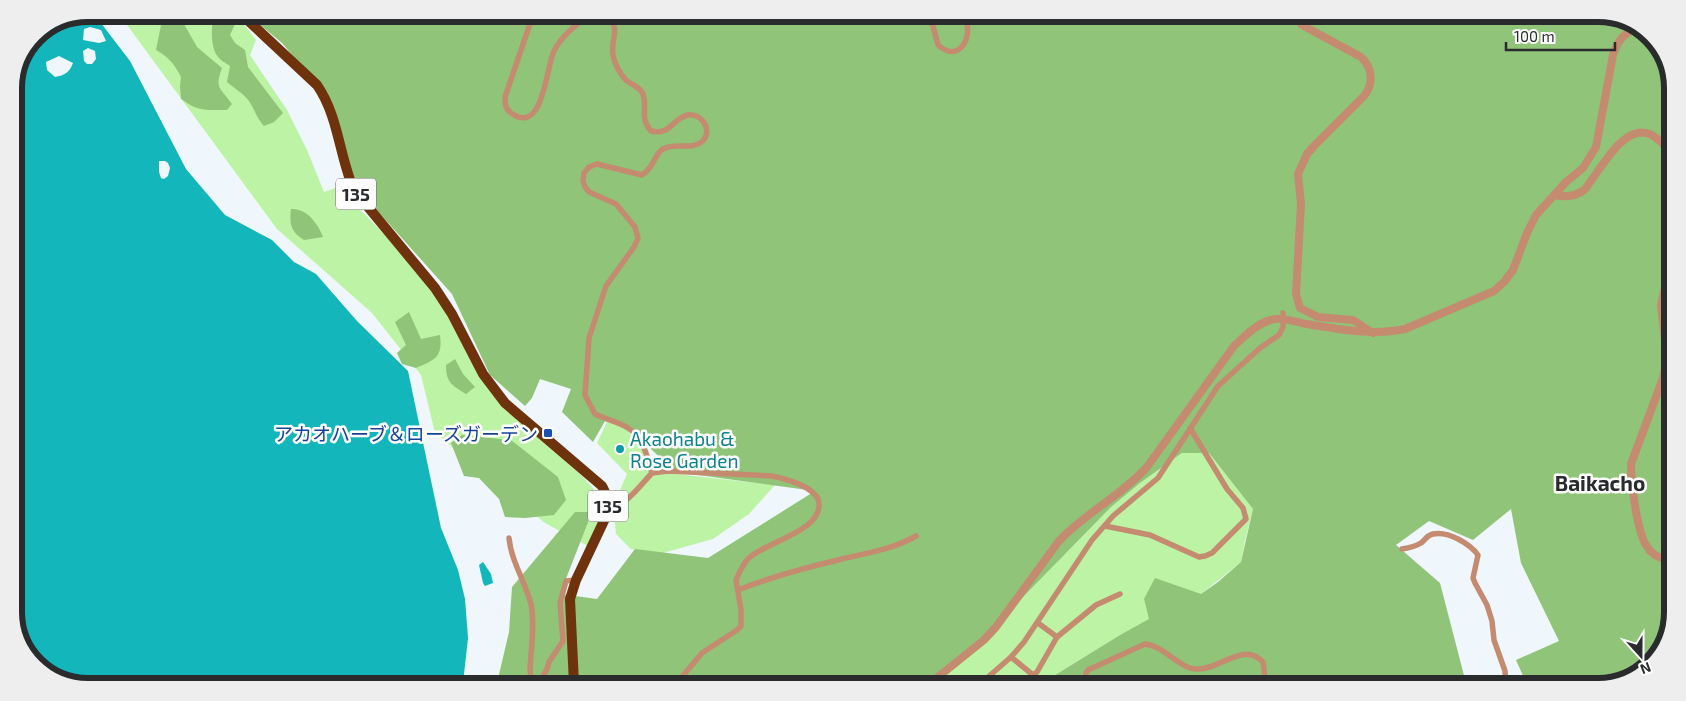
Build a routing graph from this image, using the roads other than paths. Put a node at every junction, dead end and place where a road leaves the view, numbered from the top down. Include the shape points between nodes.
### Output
1 (250, 22) edge
2 (531, 22) edge
3 (581, 22) edge
4 (612, 22) edge
5 (931, 22) edge
6 (966, 22) edge
7 (1299, 22) edge
8 (1630, 31) edge
9 (1663, 143) edge
10 (1554, 195) junction
11 (1663, 294) edge
12 (1283, 313) dead end
13 (1663, 327) edge
14 (1373, 333) junction
15 (1664, 375) edge
16 (1190, 428) junction
17 (652, 473) junction
18 (609, 510) junction
19 (1105, 526) junction
20 (916, 536) dead end
21 (509, 538) dead end
22 (1402, 549) dead end
23 (1664, 559) edge
24 (576, 580) junction
25 (738, 590) junction
26 (1120, 594) dead end
27 (1038, 623) junction
28 (1057, 637) junction
29 (1011, 656) junction
30 (531, 678) edge
31 (543, 678) edge
32 (574, 678) edge
33 (681, 678) edge
34 (936, 678) edge
35 (987, 678) edge
36 (1085, 678) edge
37 (1265, 678) edge
38 (1505, 678) edge

1 - 18 highway, 135 via 326,97 354,190 435,288 483,374 505,403 602,486
2 - 3 street via 505,96 507,108 517,117 527,116 536,110 554,49
4 - 17 street via 615,29 613,57 624,78 644,95 644,117 651,131 668,130 688,115 698,116 706,126 704,140 698,145 665,148 649,171 642,175 597,164 590,167 583,180 589,192 622,210 636,227 638,238 606,286 589,338 585,395 595,414 628,427 642,443
5 - 6 street via 938,45 952,52 967,38
7 - 14 street via 1361,57 1367,62 1372,82 1364,97 1307,154 1298,174 1301,204 1296,294 1300,308 1318,317 1353,320
8 - 10 street via 1618,42 1613,55 1596,147 1583,168
9 - 10 street via 1655,136 1644,133 1624,138 1584,190 1565,197
10 - 14 street via 1536,215 1513,270 1494,291 1405,329
11 - 13 street
12 - 16 street via 1284,327 1279,335 1218,386
14 - 34 street via 1276,319 1248,332 1234,346 1147,467 1133,482 1068,530 990,633
15 - 23 street via 1631,464 1631,478 1643,540 1648,550
16 - 19 street via 1158,478 1112,516
16 - 19 street via 1246,519 1212,553 1199,557 1150,536
17 - 18 street via 627,500
17 - 25 street via 772,476 814,492 818,498 818,514 800,529 748,559 736,580
18 - 24 highway, 135
19 - 27 street via 1092,540
20 - 25 street via 895,546 772,576
21 - 30 street via 531,606
22 - 38 street via 1420,544 1435,533 1460,540 1475,551 1478,555 1474,583 1492,621
24 - 31 street via 566,581 560,603 563,640
24 - 32 highway, 135 via 570,599
25 - 33 street via 741,626 702,653
26 - 28 street via 1096,605
27 - 28 street
27 - 29 street
28 - 29 street via 1037,672 1032,675
29 - 35 street
36 - 37 street via 1094,666 1145,644 1154,645 1195,669 1214,666 1240,654 1252,654 1263,662

